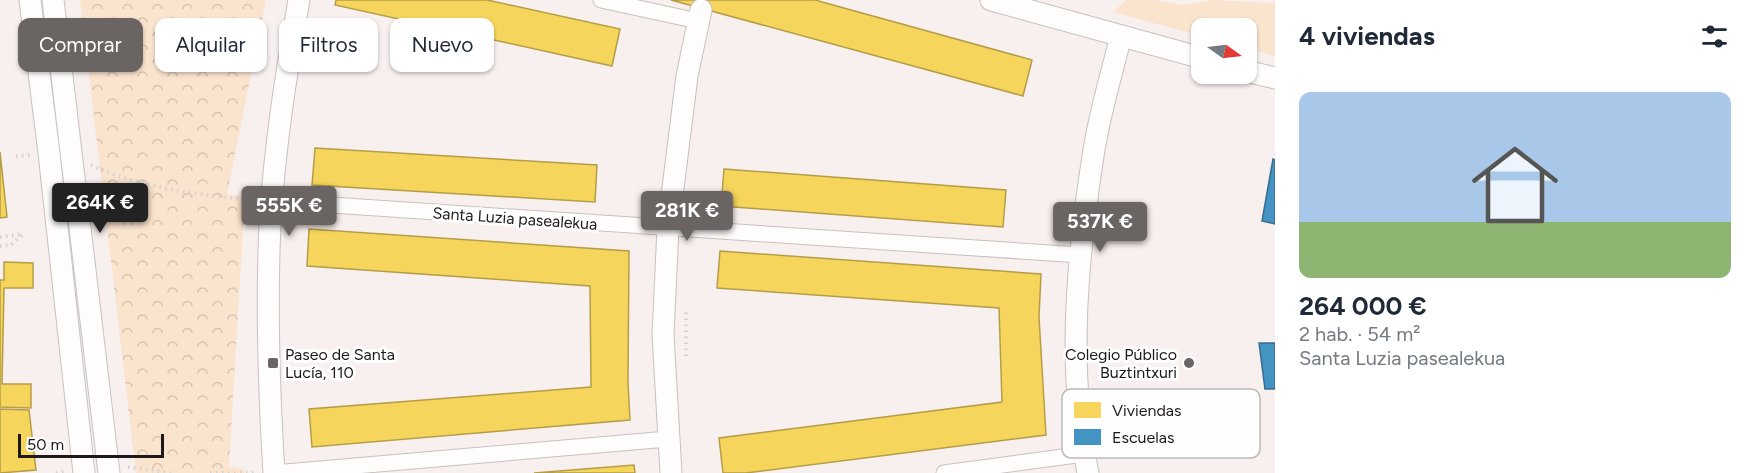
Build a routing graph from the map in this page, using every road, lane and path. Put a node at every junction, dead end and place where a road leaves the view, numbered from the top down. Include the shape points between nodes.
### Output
1 (30, 0) edge
2 (53, 0) edge
3 (299, 0) edge
4 (601, 0) edge
5 (991, 0) edge
6 (700, 16) joint
7 (1121, 36) junction
8 (1191, 55) edge
9 (1257, 74) edge
10 (1275, 78) edge
11 (85, 161) dead end
12 (272, 201) junction
13 (668, 228) junction
14 (0, 237) edge
15 (0, 246) edge
16 (1080, 255) junction
17 (1078, 389) edge
18 (668, 439) junction
19 (1086, 464) edge
20 (84, 473) edge
21 (109, 473) edge
22 (210, 473) edge
23 (274, 473) edge
24 (671, 473) edge
25 (944, 473) edge

1 - 20 street
2 - 21 street
3 - 12 street via 282,99
4 - 6 street
5 - 7 street
6 - 13 street via 687,76
7 - 8 street
7 - 16 street via 1093,154
9 - 10 street
11 - 12 path via 123,179 212,196
12 - 13 street, Santa Luzia pasealekua
12 - 23 street via 268,311
13 - 16 street, Santa Luzia pasealekua
13 - 18 street via 663,335
14 - 15 path via 23,234 11,245
16 - 17 street via 1075,359
18 - 23 street
18 - 24 street
19 - 25 street
22 - 23 path

